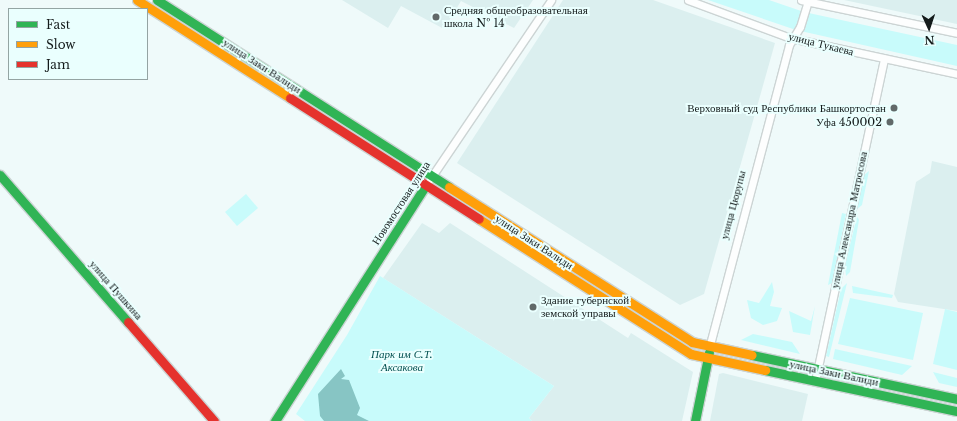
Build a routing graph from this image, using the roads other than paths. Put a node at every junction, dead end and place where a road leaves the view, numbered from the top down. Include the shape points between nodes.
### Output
1 (137, 0) edge
2 (157, 0) edge
3 (551, 0) edge
4 (688, 0) edge
5 (805, 1) edge
6 (957, 33) edge
7 (791, 38) junction
8 (884, 58) junction
9 (957, 74) edge
10 (0, 175) edge
11 (431, 177) junction
12 (425, 186) junction
13 (709, 348) junction
14 (708, 359) junction
15 (817, 370) junction
16 (815, 381) junction
17 (957, 399) edge
18 (957, 411) edge
19 (214, 421) edge
20 (275, 421) edge
21 (695, 421) edge

1 - 12 main road, улица Заки Валиди
2 - 11 main road, улица Заки Валиди
3 - 11 street, Новомостовая улица
4 - 7 street, улица Тукаева
5 - 6 street
5 - 7 street, улица Цюрупы via 800,27
7 - 8 street, улица Тукаева
7 - 13 street, улица Цюрупы
8 - 9 street, улица Тукаева
8 - 15 street, улица Александра Матросова
10 - 19 main road, улица Пушкина
11 - 12 street, Новомостовая улица
11 - 13 main road, улица Заки Валиди via 642,313 692,342
12 - 14 main road, улица Заки Валиди via 630,317 691,354
12 - 20 main road, Новомостовая улица
13 - 14 main road, улица Цюрупы
13 - 15 main road, улица Заки Валиди
14 - 16 main road, улица Заки Валиди
14 - 21 main road, улица Цюрупы
15 - 16 street, улица Александра Матросова
15 - 17 main road, улица Заки Валиди
16 - 18 main road, улица Заки Валиди

